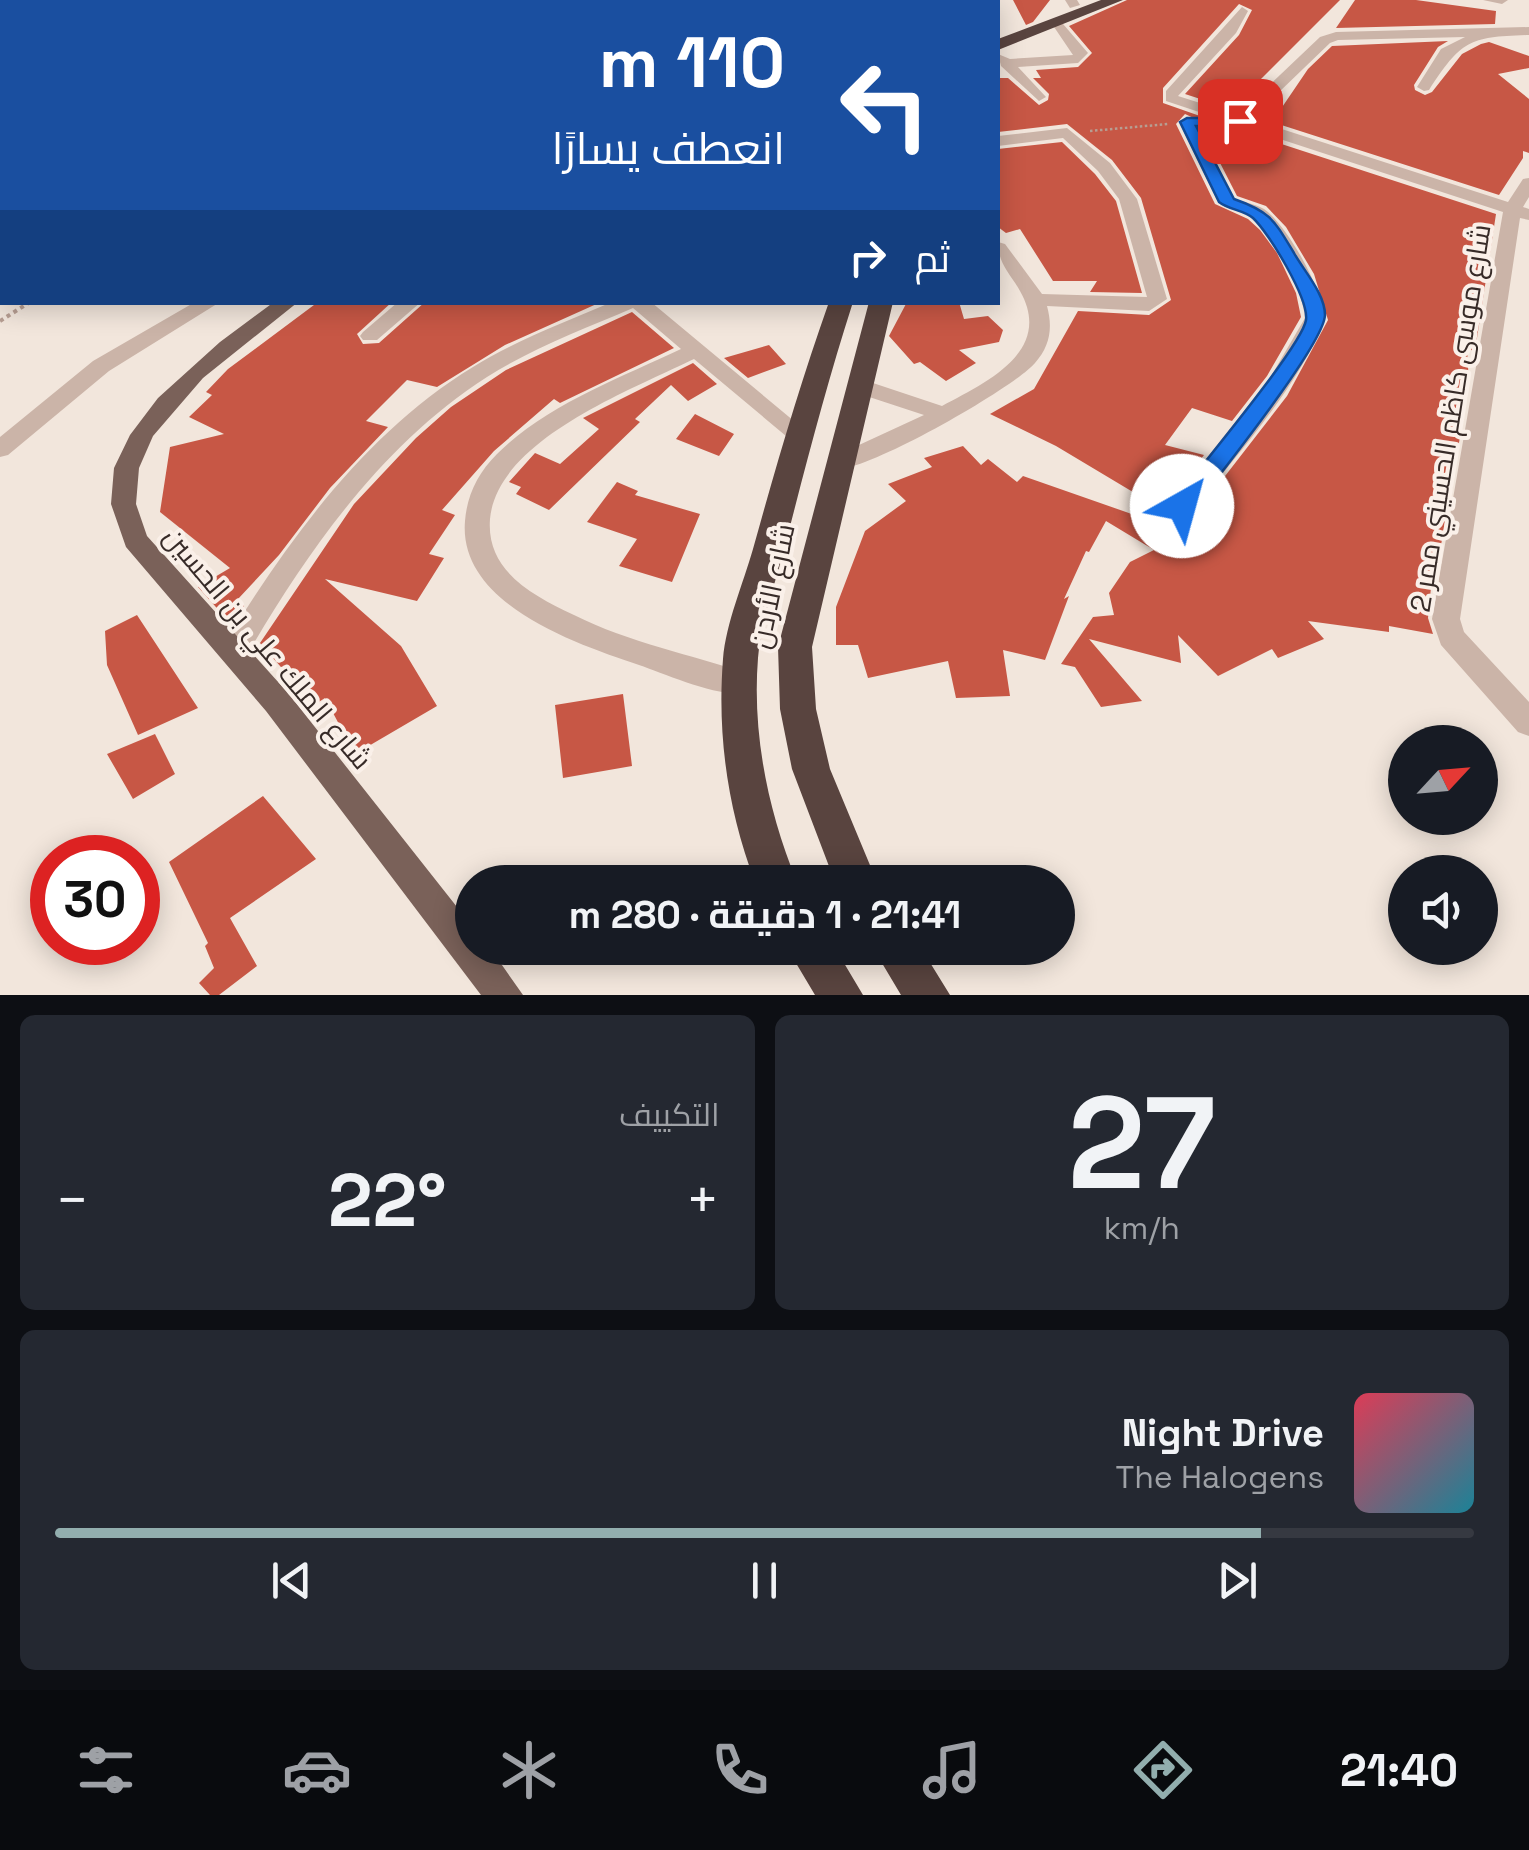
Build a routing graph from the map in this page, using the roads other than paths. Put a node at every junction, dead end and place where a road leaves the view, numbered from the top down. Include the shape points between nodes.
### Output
1 (1115, 0) edge
2 (1489, 0) edge
3 (1502, 0) edge
4 (1077, 2) edge
5 (1242, 11) dead end
6 (1056, 21) junction
7 (1000, 31) edge
8 (1488, 31) junction
9 (1529, 31) edge
10 (1000, 43) edge
11 (1002, 58) edge
12 (1424, 87) dead end
13 (1039, 97) dead end
14 (1240, 121) junction
15 (1000, 141) edge
16 (1529, 183) edge
17 (1521, 213) edge
18 (1000, 251) edge
19 (1037, 300) junction
20 (205, 305) edge
21 (284, 305) edge
22 (407, 305) edge
23 (627, 305) edge
24 (638, 305) edge
25 (840, 305) edge
26 (880, 305) edge
27 (370, 336) dead end
28 (695, 350) junction
29 (860, 386) junction
30 (944, 414) junction
31 (800, 436) junction
32 (0, 450) edge
33 (842, 463) junction
34 (1182, 506) dead end
35 (234, 652) junction
36 (738, 682) junction
37 (1529, 723) edge
38 (769, 865) edge
39 (849, 865) edge
40 (821, 965) edge
41 (907, 965) edge
42 (504, 995) edge
43 (841, 995) edge
44 (928, 995) edge

1 - 6 highway
2 - 3 street
4 - 7 highway
5 - 14 street via 1170,94
6 - 10 highway
6 - 11 street via 1082,53 1078,59
8 - 9 street
8 - 12 street via 1446,52
8 - 14 street via 1331,38
11 - 13 street
14 - 17 street
14 - 34 street via 1187,122 1227,202 1257,212 1272,231 1314,302 1316,318
15 - 19 street via 1067,133 1104,167 1128,199 1157,299 1149,305
16 - 17 street
17 - 37 street, شارع موسى كاظم الحسيني ممر 2 via 1446,618 1451,638
18 - 19 street
19 - 30 street via 1041,336 1025,365
20 - 32 street via 100,366
21 - 35 main road, شارع الملك علي بن الحسين via 179,389 141,436 123,483 122,513 135,540
22 - 27 street
23 - 35 street via 504,358 420,419 337,505 260,606
24 - 28 street
25 - 31 highway, شارع الأردن
26 - 29 highway, شارع الأردن
28 - 31 street
28 - 36 street via 580,408 502,466 484,492 478,549 496,578 546,612 635,654
29 - 30 street
29 - 33 highway, شارع الأردن
30 - 33 street
31 - 36 highway, شارع الأردن
33 - 39 highway, شارع الأردن via 794,673 810,775
35 - 42 main road, شارع الملك علي بن الحسين
36 - 38 highway, شارع الأردن via 746,788
40 - 43 highway
41 - 44 highway

